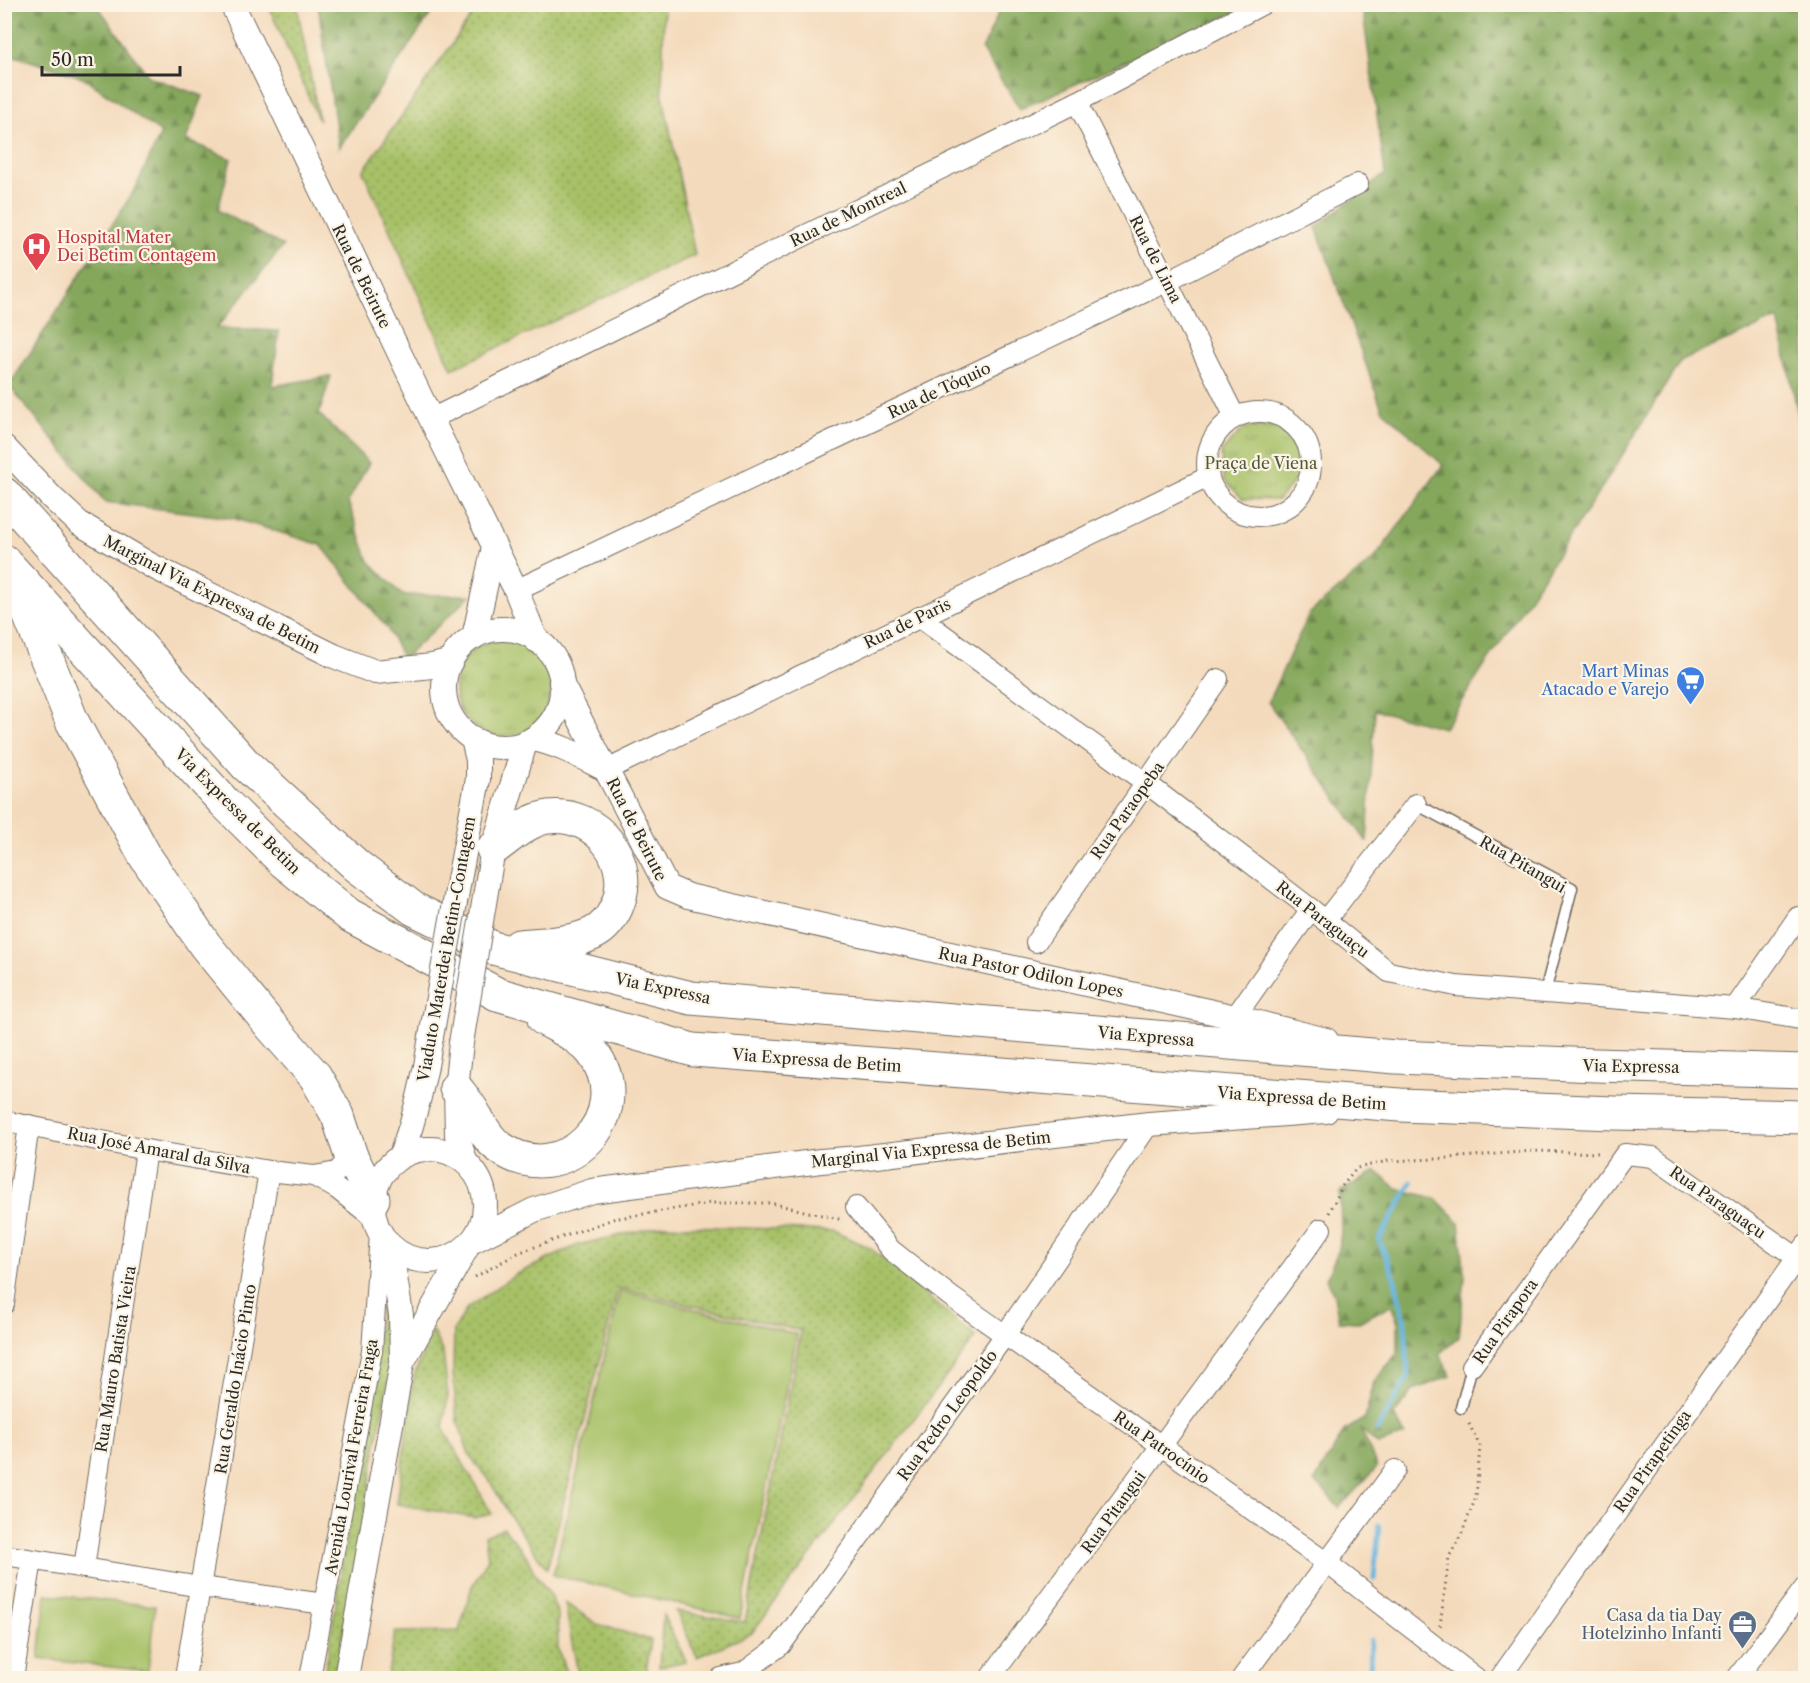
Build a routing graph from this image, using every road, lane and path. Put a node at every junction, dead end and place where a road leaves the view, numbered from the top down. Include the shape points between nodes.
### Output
1 (232, 4) edge
2 (1263, 4) edge
3 (1077, 102) junction
4 (1358, 184) dead end
5 (1168, 282) junction
6 (1235, 417) junction
7 (431, 419) junction
8 (4, 447) edge
9 (1208, 477) junction
10 (9, 495) edge
11 (494, 546) junction
12 (7, 564) edge
13 (516, 590) junction
14 (919, 617) junction
15 (474, 637) junction
16 (536, 640) junction
17 (450, 661) junction
18 (1218, 679) dead end
19 (561, 683) junction
20 (473, 739) junction
21 (529, 741) junction
22 (607, 770) junction
23 (1146, 783) junction
24 (1416, 804) joint
25 (494, 849) junction
26 (667, 887) joint
27 (1318, 915) junction
28 (1798, 917) dead end
29 (1036, 942) dead end
30 (493, 948) junction
31 (1545, 992) junction
32 (497, 994) junction
33 (1735, 1008) junction
34 (1235, 1017) junction
35 (1806, 1020) edge
36 (1396, 1057) junction
37 (1806, 1071) edge
38 (456, 1088) junction
39 (1400, 1105) junction
40 (1806, 1116) edge
41 (4, 1121) edge
42 (29, 1125) junction
43 (1149, 1125) junction
44 (146, 1150) junction
45 (1625, 1154) junction
46 (351, 1156) junction
47 (401, 1156) junction
48 (465, 1161) junction
49 (269, 1171) junction
50 (314, 1176) junction
51 (856, 1207) joint
52 (380, 1225) junction
53 (1322, 1228) joint
54 (470, 1245) junction
55 (1802, 1255) edge
56 (446, 1281) junction
57 (4, 1304) edge
58 (1005, 1335) junction
59 (402, 1363) junction
60 (1472, 1366) joint
61 (1461, 1408) joint
62 (1161, 1447) junction
63 (1395, 1470) dead end
64 (4, 1555) edge
65 (32, 1560) junction
66 (1326, 1563) junction
67 (84, 1568) junction
68 (1806, 1586) edge
69 (201, 1587) junction
70 (325, 1604) junction
71 (1437, 1648) junction
72 (13, 1678) edge
73 (185, 1678) edge
74 (310, 1678) edge
75 (346, 1678) edge
76 (721, 1678) edge
77 (990, 1678) edge
78 (1242, 1678) edge
79 (1476, 1678) edge
80 (1500, 1678) edge
81 (1737, 1678) edge

1 - 7 street, Rua de Beirute
2 - 3 street, Rua de Montreal
3 - 5 street, Rua de Lima
3 - 7 street, Rua de Montreal
4 - 5 street, Rua de Tóquio
5 - 6 street, Rua de Lima
5 - 13 street, Rua de Tóquio
6 - 9 street via 1211,442
6 - 9 street via 1269,412 1298,429 1311,460 1310,478 1303,494 1276,514 1242,514 1215,493
7 - 11 street, Rua de Beirute
8 - 17 street, Marginal Via Expressa de Betim via 79,523 150,565 333,656 375,672
9 - 14 street, Rua de Paris
10 - 30 highway via 246,765 357,866 414,909
11 - 13 street, Rua de Beirute
11 - 15 street
12 - 32 highway, Via Expressa de Betim via 224,802 284,862 349,915
12 - 46 highway via 72,721 145,856 205,945 315,1076 338,1116
13 - 16 street, Rua de Beirute
14 - 22 street, Rua de Paris
14 - 23 street, Rua Paraguaçu
15 - 16 street via 489,630 505,629
15 - 17 street
16 - 19 street via 549,651
17 - 20 street via 445,676 446,705 462,732
18 - 23 street, Rua Paraopeba
19 - 21 street via 561,700 555,715 546,729
19 - 22 street, Rua de Beirute
20 - 21 street via 490,746 508,747
20 - 47 street, Viaduto Materdei Betim-Contagem, bridge via 478,779 424,1079
21 - 22 street, Rua de Beirute via 546,742
21 - 25 street, Viaduto Materdei Betim-Contagem
22 - 26 street, Rua de Beirute
23 - 27 street, Rua Paraguaçu
23 - 29 street, Rua Paraopeba
24 - 27 street
24 - 31 lane, Rua Pitangui via 1572,888
25 - 30 highway via 528,824 548,817 570,818 590,825 606,839 618,857 622,878 620,899 611,919 593,934 568,942
25 - 38 street, Viaduto Materdei Betim-Contagem, bridge via 460,1042
26 - 34 street, Rua Pastor Odilon Lopes via 688,896
27 - 31 street, Rua Paraguaçu via 1389,972 1456,986
27 - 34 street
28 - 33 street
30 - 36 highway, Via Expressa via 691,998
31 - 33 street, Rua Paraguaçu
32 - 38 highway via 576,1037 592,1052 603,1071 607,1092 604,1114 595,1134 579,1149 560,1159 538,1161 517,1157 498,1146
32 - 39 highway, Via Expressa de Betim via 693,1050
33 - 35 street, Rua Paraguaçu
34 - 36 street, Rua Pastor Odilon Lopes
36 - 37 highway, Via Expressa
38 - 48 street, Viaduto Materdei Betim-Contagem via 457,1135
39 - 40 highway, Via Expressa de Betim
39 - 43 street, Marginal Via Expressa de Betim
41 - 42 street, Rua José Amaral da Silva
42 - 44 street, Rua José Amaral da Silva
42 - 57 street
43 - 54 street, Marginal Via Expressa de Betim via 592,1191 534,1210
43 - 58 street, Rua Pedro Leopoldo
44 - 49 street, Rua José Amaral da Silva
44 - 67 street, Rua Mauro Batista Vieira
45 - 53 path via 1533,1151 1388,1161 1357,1168 1343,1185
45 - 55 street, Rua Paraguaçu via 1653,1156
45 - 60 street, Rua Pirapora
46 - 50 street, Rua José Amaral da Silva via 337,1172
46 - 52 highway
47 - 48 street via 434,1149
47 - 52 street via 387,1167 378,1182
48 - 54 street via 484,1190 486,1208 482,1226
49 - 50 street, Rua José Amaral da Silva
49 - 69 street, Rua Geraldo Inácio Pinto
50 - 52 street, Rua José Amaral da Silva via 337,1189
51 - 56 path via 848,1222 770,1203 711,1203 613,1219 518,1252 466,1283
51 - 58 street, Rua Patrocínio via 891,1250
52 - 54 street via 403,1256 419,1261 436,1262 452,1257
52 - 59 street, Avenida Lourival Ferreira Fraga via 401,1315
52 - 70 street, Avenida Lourival Ferreira Fraga via 372,1351
53 - 62 street, Rua Pitangui
54 - 56 street, Avenida Lourival Ferreira Fraga
55 - 80 street, Rua Pirapetinga
56 - 59 street, Avenida Lourival Ferreira Fraga
58 - 62 street, Rua Patrocínio
58 - 76 street, Rua Pedro Leopoldo via 782,1645 743,1673
59 - 75 street, Avenida Lourival Ferreira Fraga
60 - 61 lane, Rua Pirapora
61 - 71 path via 1480,1446 1476,1497 1449,1557
62 - 66 street, Rua Patrocínio
62 - 77 street, Rua Pitangui
63 - 66 street
64 - 65 street
65 - 67 street
65 - 72 street
66 - 71 street, Rua Patrocínio
66 - 78 street
67 - 69 street
68 - 81 street
69 - 70 street
69 - 73 street, Rua Geraldo Inácio Pinto
70 - 74 street, Avenida Lourival Ferreira Fraga
71 - 79 street, Rua Patrocínio

